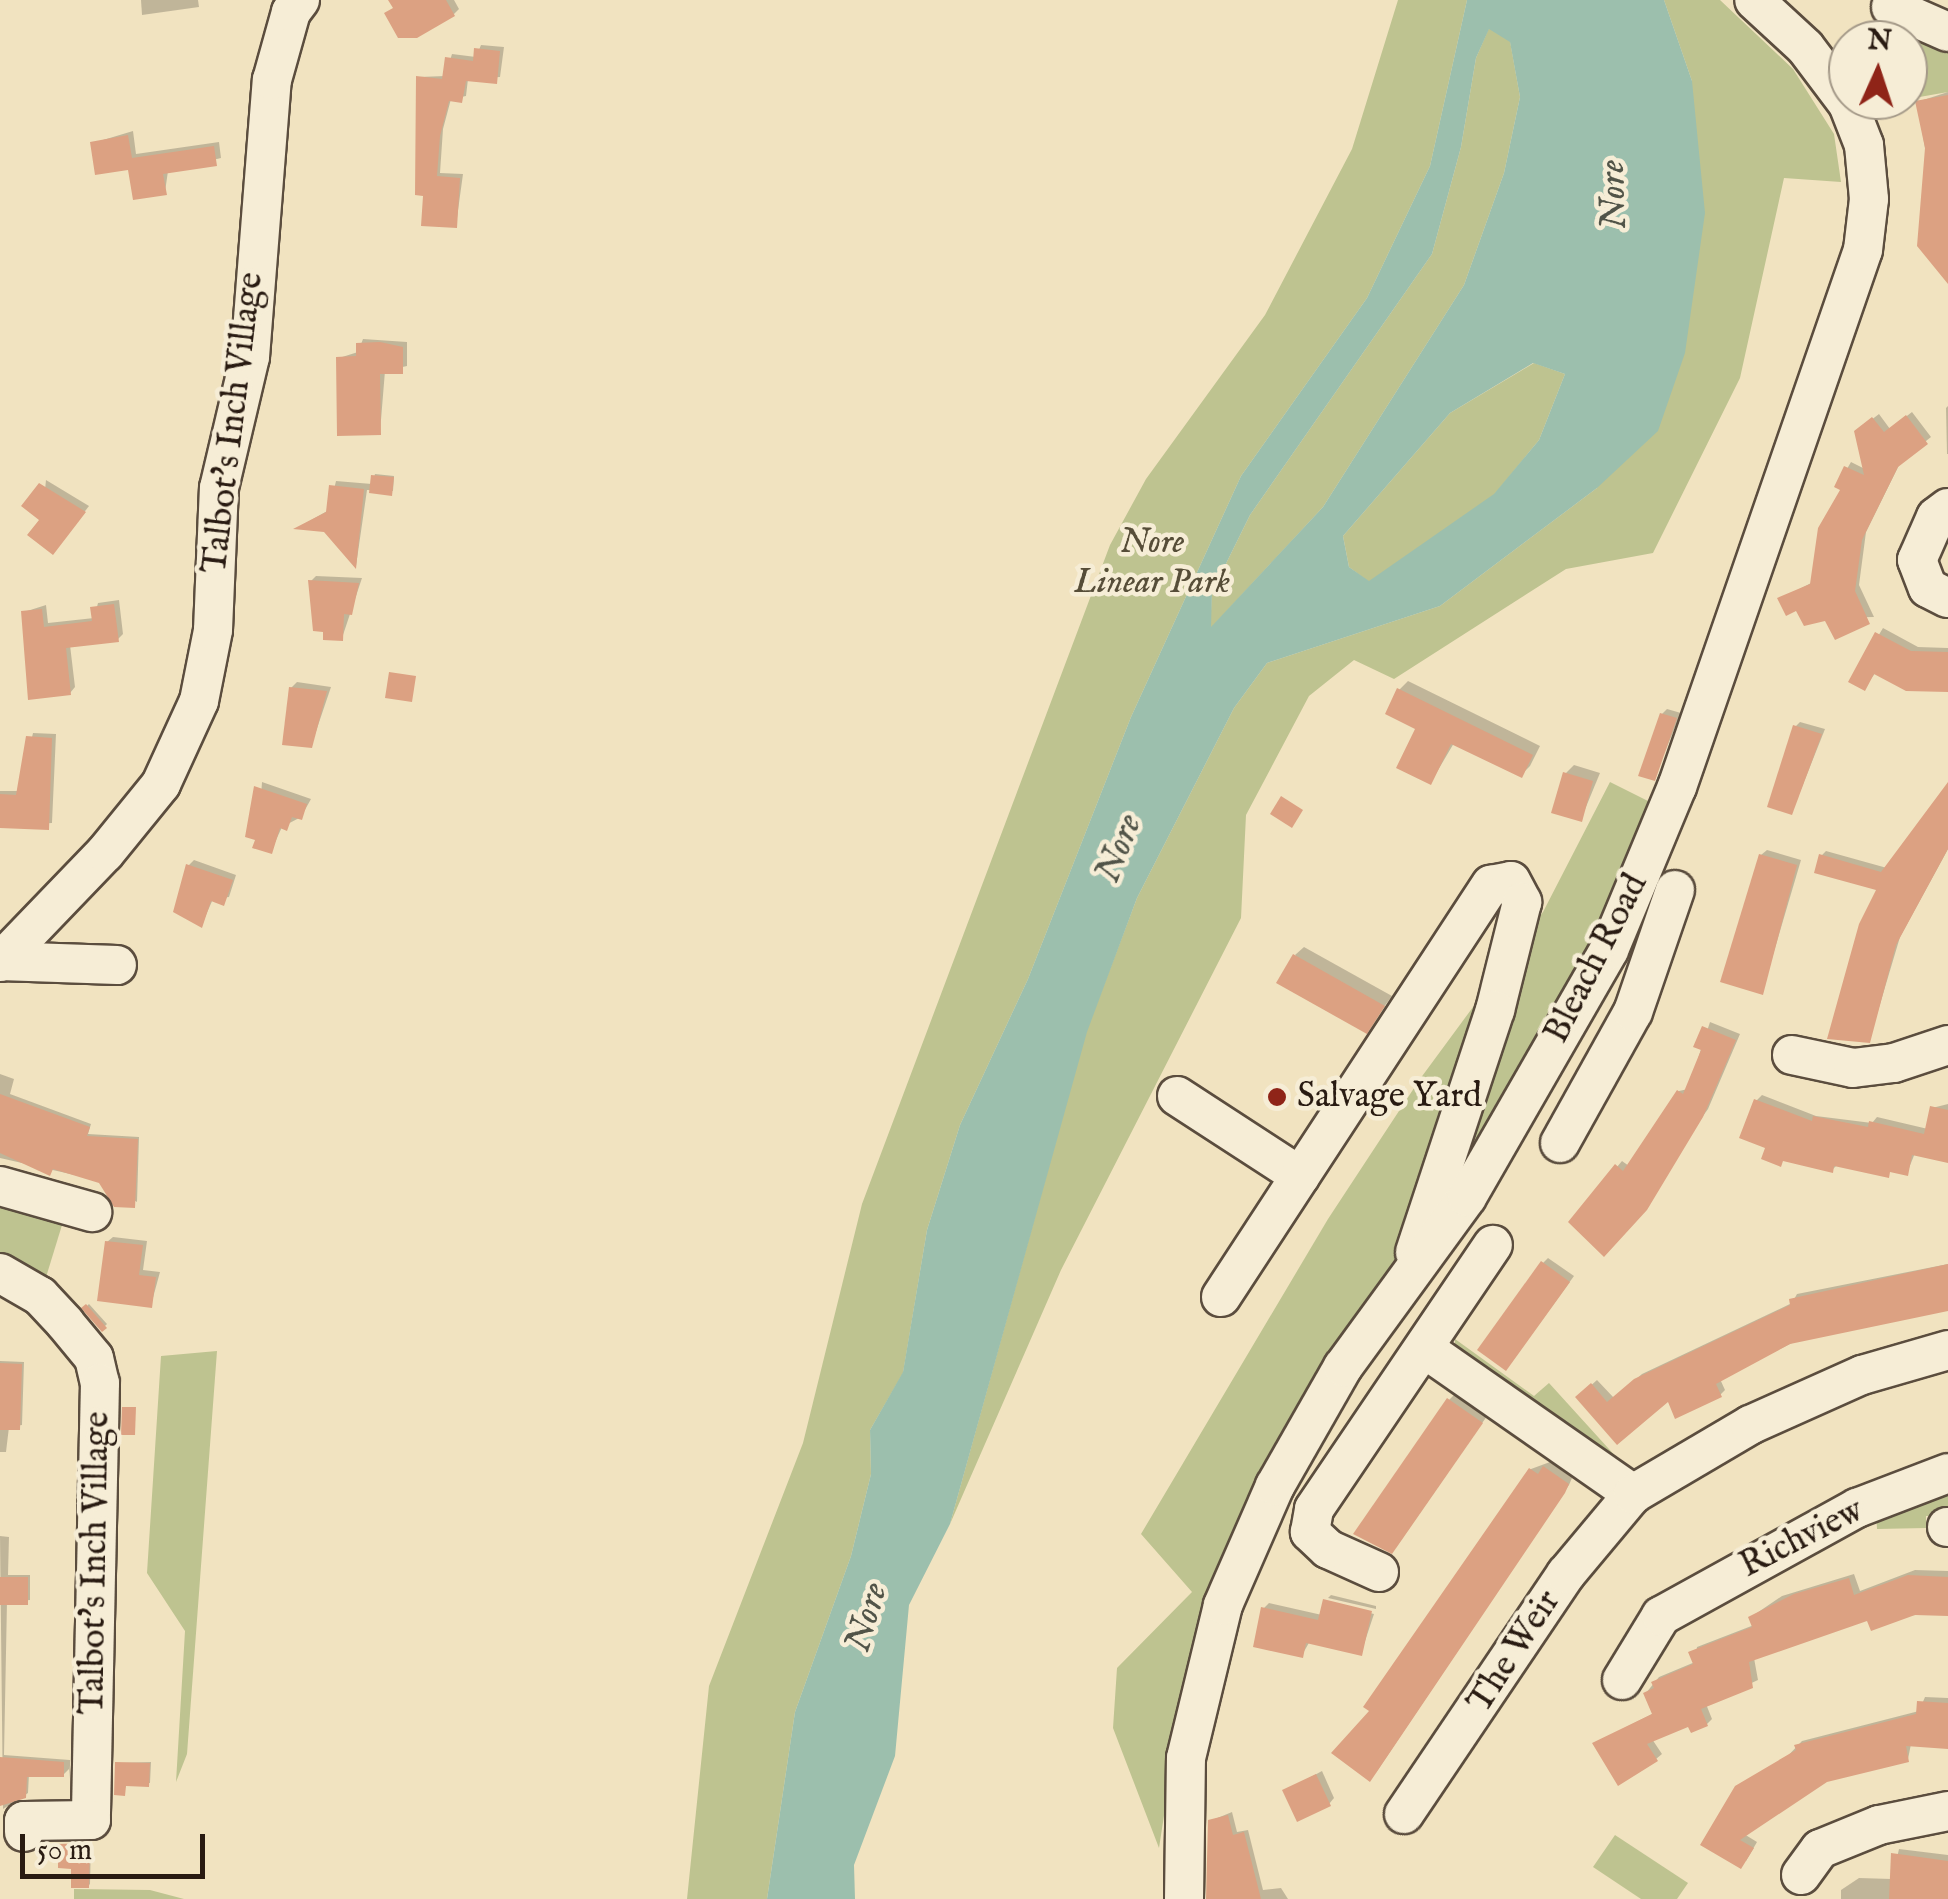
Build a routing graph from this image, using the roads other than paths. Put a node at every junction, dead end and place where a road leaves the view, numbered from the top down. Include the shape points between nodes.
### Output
1 (300, 0) edge
2 (1754, 0) edge
3 (1891, 7) dead end
4 (1948, 32) edge
5 (1948, 508) edge
6 (1948, 598) edge
7 (1675, 890) dead end
8 (0, 961) edge
9 (117, 965) dead end
10 (1589, 987) junction
11 (1633, 1012) junction
12 (1947, 1034) edge
13 (1792, 1055) dead end
14 (1177, 1096) dead end
15 (1560, 1143) dead end
16 (1300, 1176) junction
17 (0, 1186) edge
18 (92, 1212) dead end
19 (1493, 1245) dead end
20 (0, 1273) edge
21 (1405, 1282) junction
22 (1221, 1297) dead end
23 (1426, 1349) junction
24 (1948, 1350) edge
25 (1948, 1473) edge
26 (1633, 1494) junction
27 (1379, 1572) dead end
28 (1622, 1680) dead end
29 (1948, 1811) edge
30 (1404, 1814) dead end
31 (24, 1832) dead end
32 (1800, 1875) dead end
33 (1184, 1899) edge

1 - 8 street, Talbot's Inch Village via 290,12 268,111 250,357 217,499 213,630 200,701 161,784 105,854
2 - 10 street, Bleach Road via 1805,48 1848,104 1864,144 1869,199 1862,250 1682,773
3 - 4 street
5 - 6 street via 1936,517 1917,560 1928,588
7 - 11 street
8 - 9 street
10 - 11 street
10 - 21 street, Bleach Road via 1467,1197
11 - 15 street
12 - 13 street via 1894,1064 1853,1068
14 - 16 street
16 - 21 street via 1491,884 1511,881 1522,902 1495,1010
16 - 22 street
17 - 18 street
19 - 23 street
20 - 31 street, Talbot's Inch Village via 40,1296 88,1351 100,1384 91,1820 24,1821
21 - 33 street, Bleach Road via 1343,1367 1275,1486 1223,1605 1186,1758
23 - 26 street
23 - 27 street via 1314,1509 1310,1532 1328,1549
24 - 26 street, The Weir via 1862,1375 1750,1425
25 - 28 street, Richview via 1857,1508 1653,1608
26 - 30 street, The Weir via 1566,1574
29 - 32 street via 1879,1825 1820,1849

